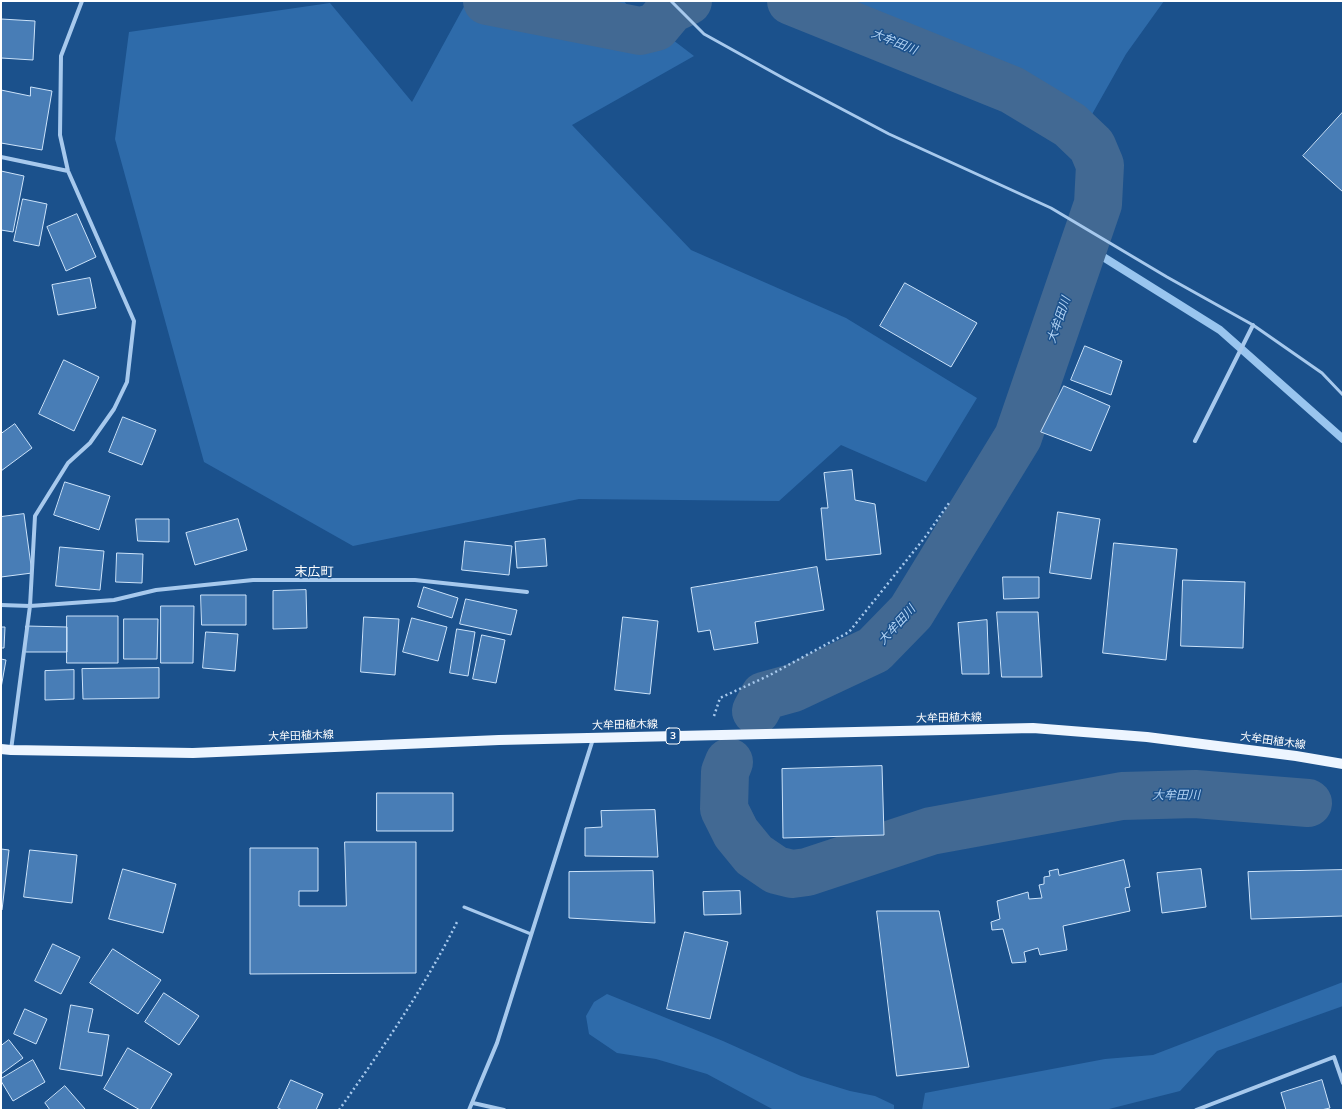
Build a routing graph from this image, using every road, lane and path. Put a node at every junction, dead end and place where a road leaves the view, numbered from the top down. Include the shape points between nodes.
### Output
1 (82, 1) edge
2 (671, 1) edge
3 (1, 157) edge
4 (68, 171) junction
5 (1253, 325) junction
6 (1343, 395) edge
7 (1195, 441) dead end
8 (949, 503) dead end
9 (527, 592) dead end
10 (1, 605) edge
11 (30, 606) junction
12 (708, 736) junction
13 (593, 738) junction
14 (6, 749) edge
15 (1343, 764) edge
16 (464, 907) joint
17 (531, 934) junction
18 (1343, 1083) edge
19 (473, 1103) junction
20 (339, 1110) edge
21 (469, 1110) edge
22 (504, 1110) edge
23 (1196, 1110) edge

1 - 4 street via 61,56 60,135
2 - 5 lane via 704,34 784,79 889,134 1051,208
3 - 4 street
4 - 11 street via 134,321 127,382 114,409 90,444 68,463 35,516
5 - 6 lane via 1322,373
5 - 7 street
8 - 12 path via 926,536 849,632 770,675 720,698
9 - 11 street via 415,580 253,580 156,590 114,600
10 - 11 street
11 - 14 street
12 - 13 main road, 大牟田植木線 / 3
12 - 15 main road, 大牟田植木線 / 3 via 1033,728 1147,737
13 - 14 main road, 大牟田植木線 / 3 via 193,753
13 - 17 street
16 - 17 lane
16 - 20 path via 422,987
17 - 19 street via 497,1043
18 - 23 street via 1334,1057
19 - 21 street
19 - 22 street

